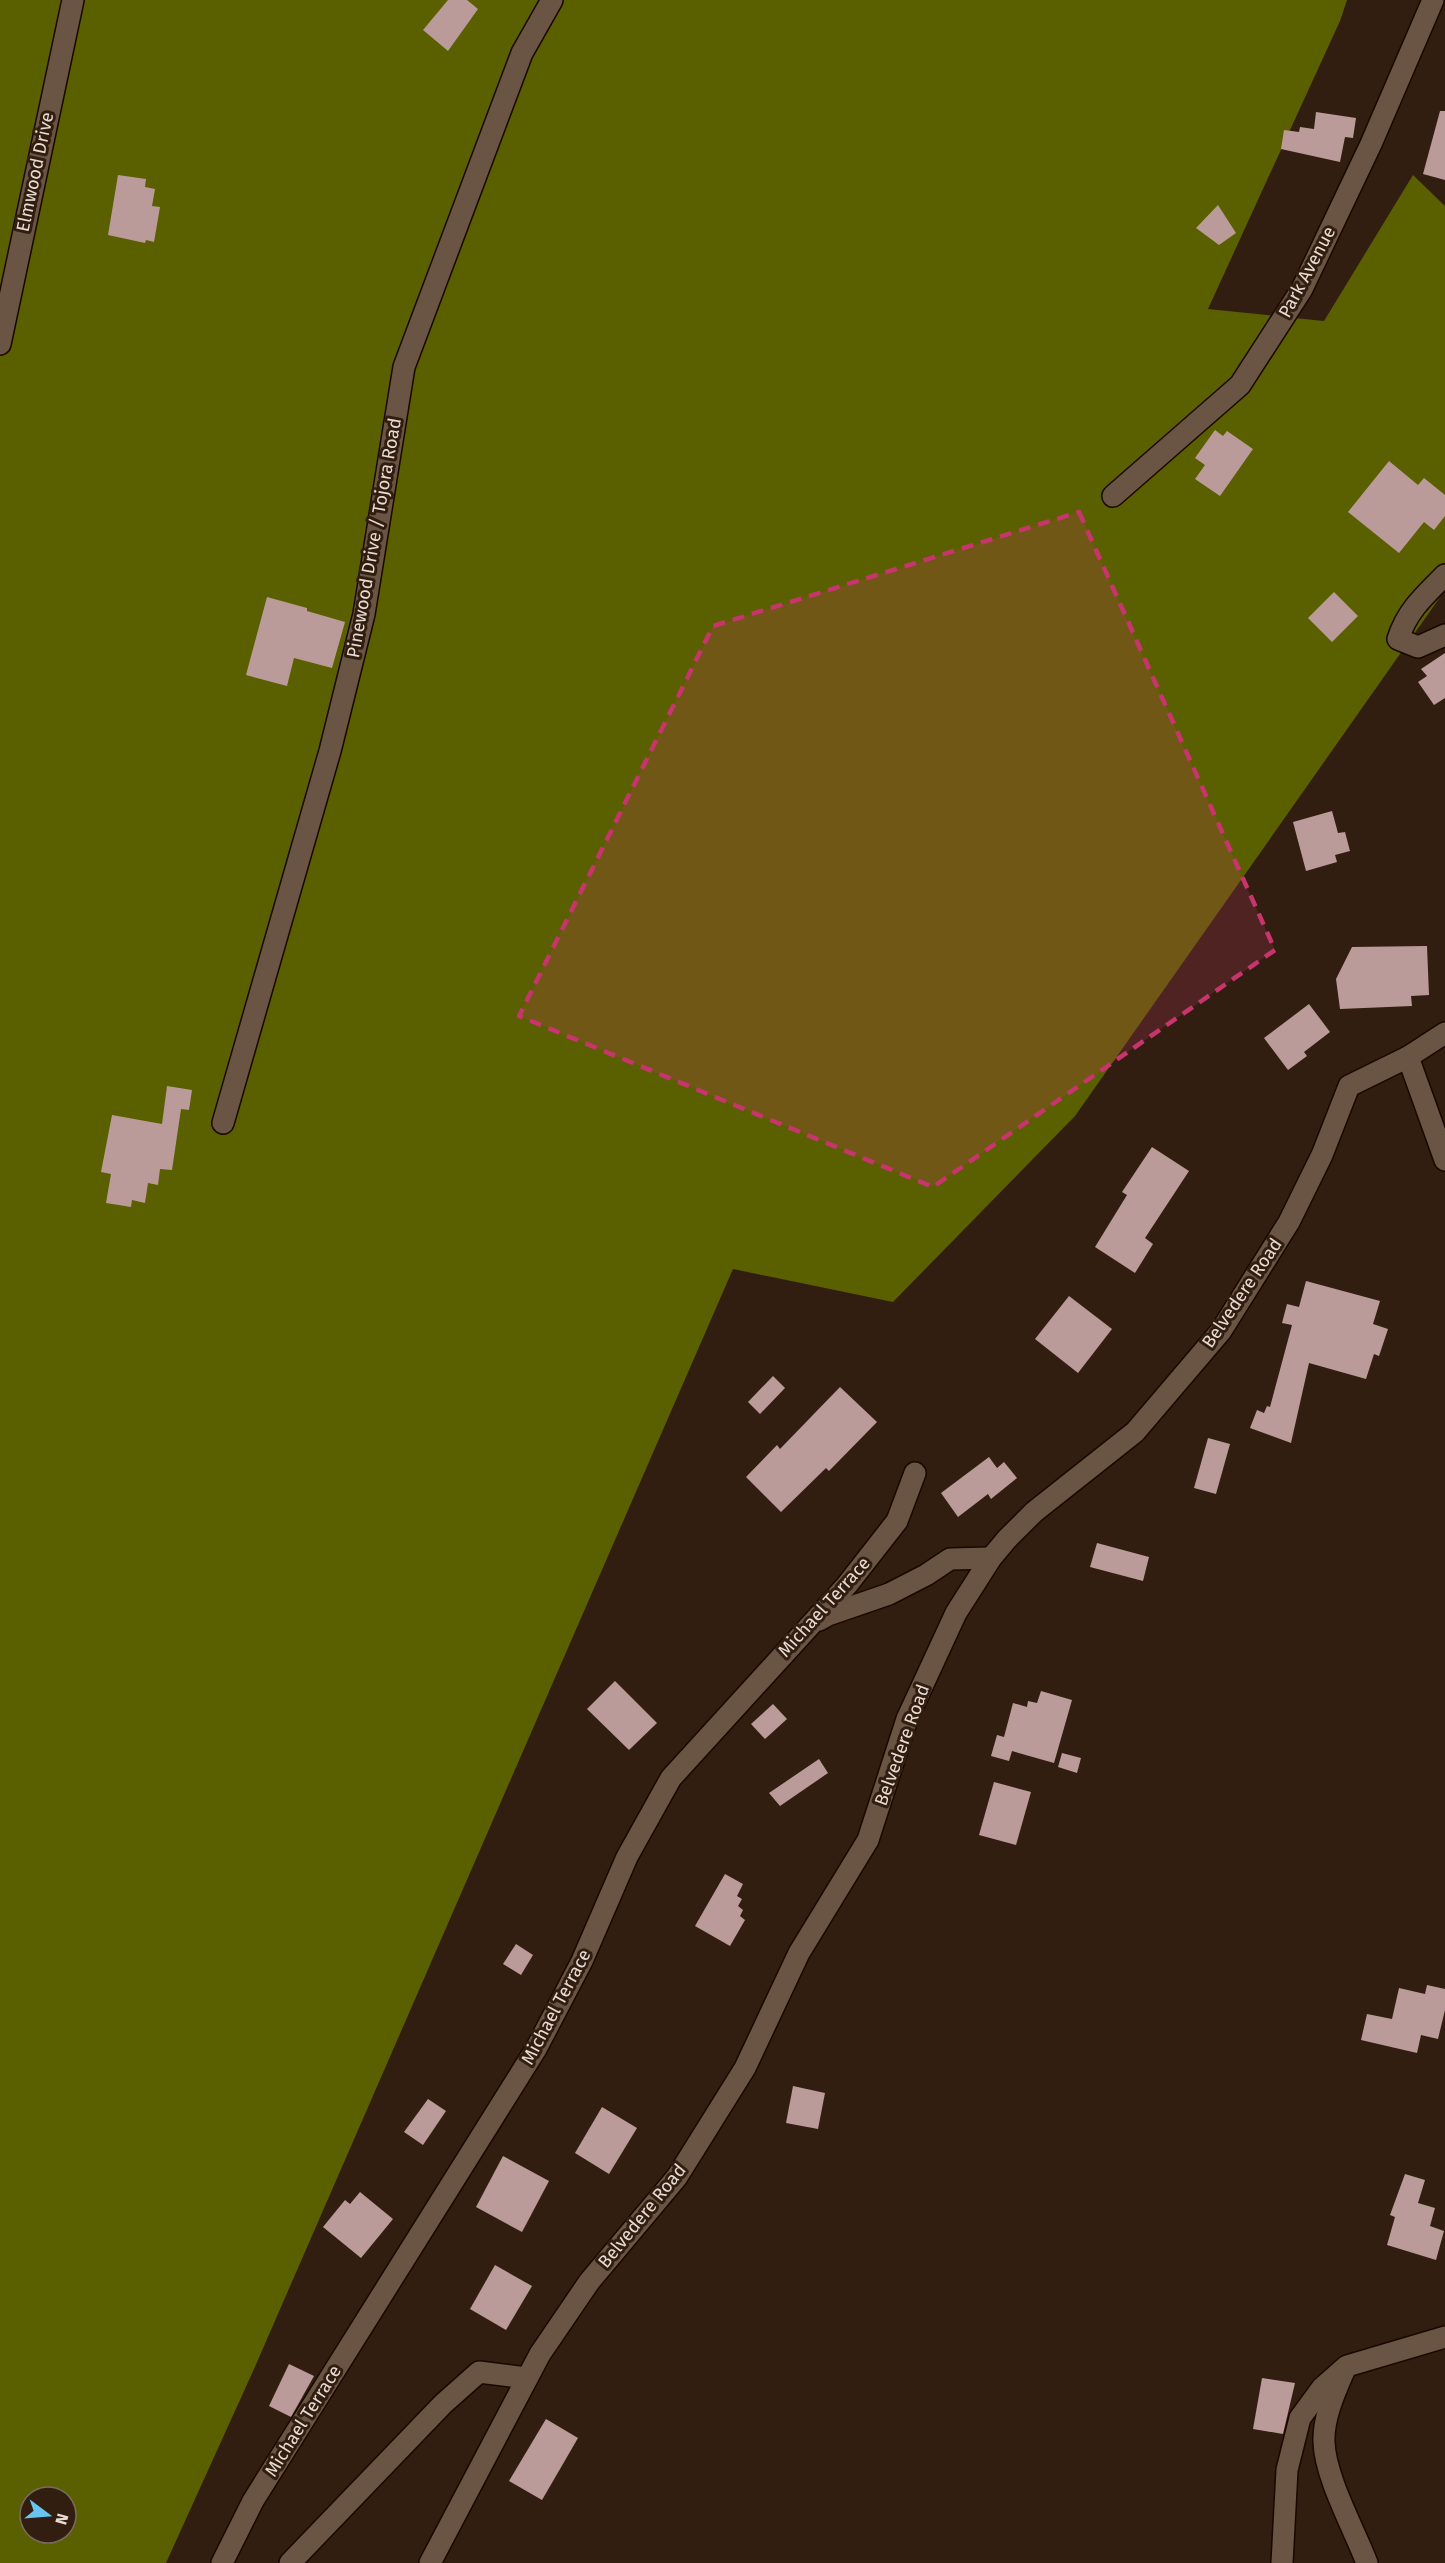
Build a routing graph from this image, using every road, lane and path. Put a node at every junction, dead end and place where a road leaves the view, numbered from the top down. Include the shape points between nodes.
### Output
1 (73, 0) edge
2 (552, 0) edge
3 (1433, 0) edge
4 (0, 344) edge
5 (1113, 496) dead end
6 (1445, 575) edge
7 (1445, 635) edge
8 (1445, 1033) edge
9 (1408, 1058) junction
10 (223, 1124) dead end
11 (1445, 1160) edge
12 (915, 1473) dead end
13 (991, 1558) junction
14 (805, 1628) junction
15 (1445, 2337) edge
16 (1347, 2366) junction
17 (527, 2378) junction
18 (222, 2563) edge
19 (290, 2563) edge
20 (430, 2563) edge
21 (1282, 2563) edge
22 (1367, 2563) edge

1 - 4 street, Elmwood Drive
2 - 10 street, Pinewood Drive / Tojora Road via 522,53 404,367 361,626 330,751
3 - 5 street, Park Avenue via 1302,289 1240,385
6 - 7 street via 1404,620 1398,639 1418,647
8 - 9 street, Belvedere Road
9 - 11 street
9 - 13 street, Belvedere Road via 1349,1086 1322,1155 1288,1222 1221,1331 1135,1432 1034,1512
12 - 14 street, Michael Terrace via 897,1521 847,1585
13 - 14 street via 950,1559 889,1594 828,1615
13 - 17 street, Belvedere Road via 956,1613 907,1719 868,1840 799,1953 745,2068 677,2177 589,2282
14 - 18 street, Michael Terrace via 671,1778 627,1857 582,1960 536,2049 253,2501
15 - 16 street
16 - 21 street via 1322,2388 1300,2418 1287,2470
16 - 22 street via 1335,2391 1323,2441 1328,2466
17 - 19 street via 479,2372 443,2404
17 - 20 street, Belvedere Road

